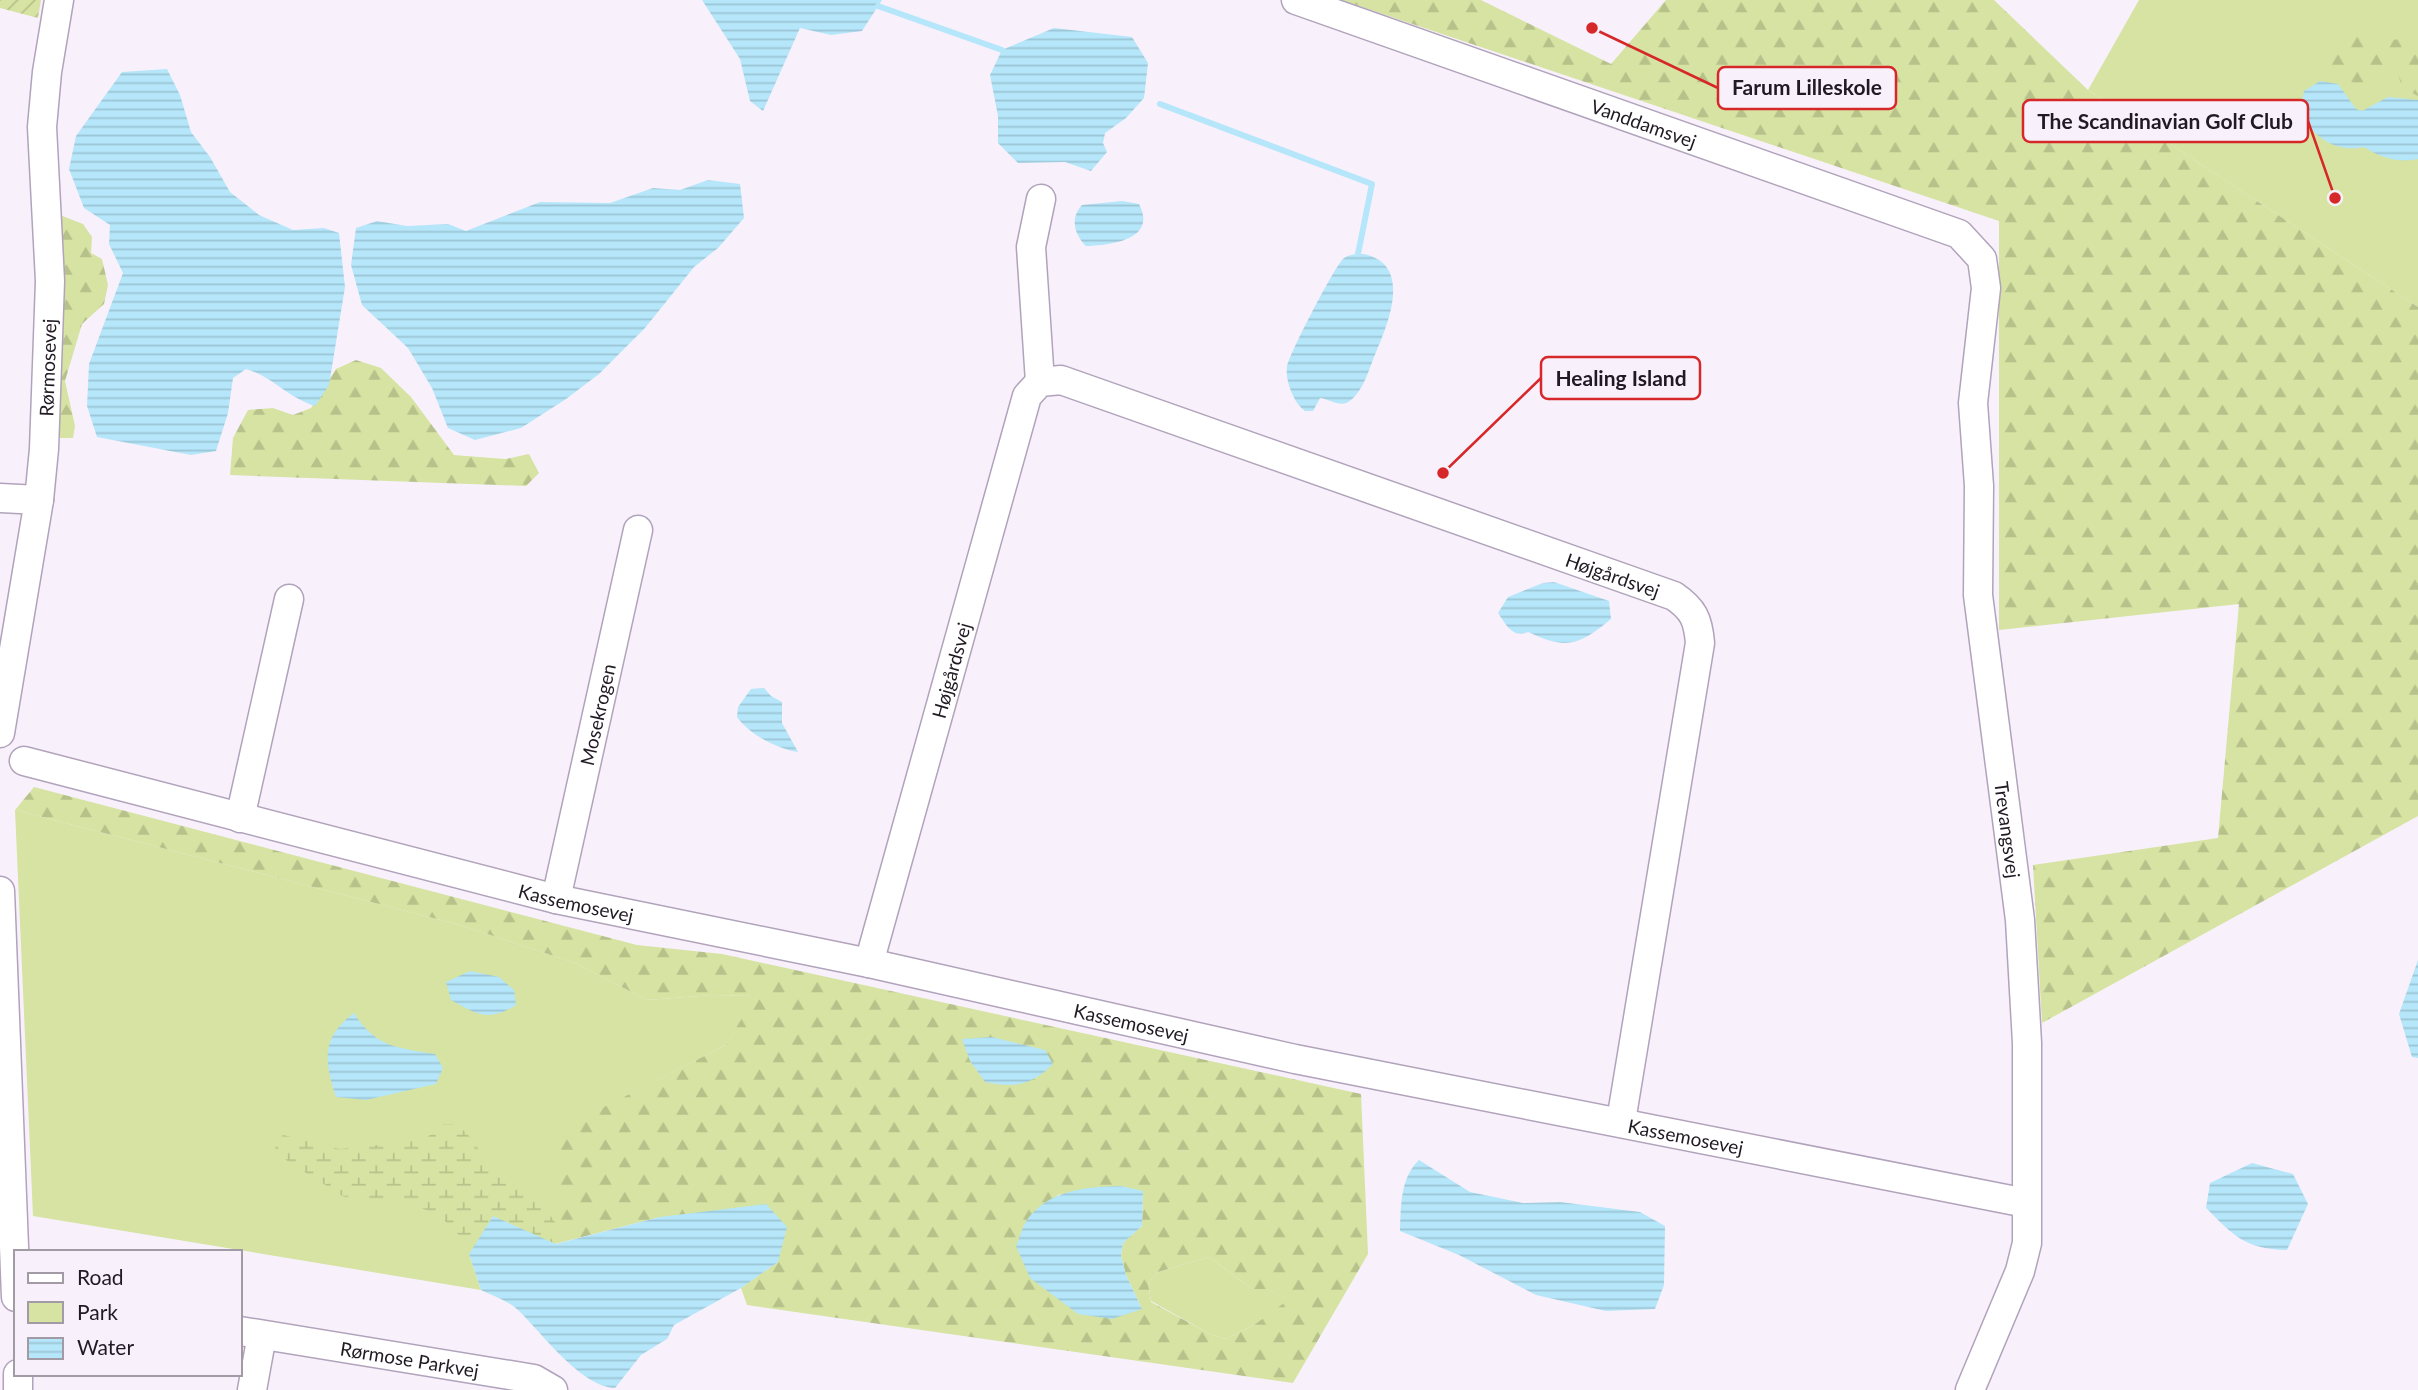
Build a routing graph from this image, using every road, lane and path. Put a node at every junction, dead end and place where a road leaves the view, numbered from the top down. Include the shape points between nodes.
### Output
1 (59, 0) edge
2 (1296, 0) edge
3 (1041, 200) dead end
4 (1982, 259) joint
5 (1040, 382) junction
6 (0, 498) edge
7 (39, 500) junction
8 (638, 530) dead end
9 (289, 599) dead end
10 (0, 733) edge
11 (24, 761) dead end
12 (240, 818) junction
13 (0, 891) edge
14 (556, 899) junction
15 (869, 963) junction
16 (1621, 1121) junction
17 (2026, 1203) junction
18 (14, 1250) edge
19 (251, 1333) edge
20 (252, 1390) edge
21 (553, 1390) edge
22 (1970, 1390) edge

1 - 7 street, Rørmosevej via 42,127 50,281
2 - 4 street, Vanddamsvej via 1959,234
3 - 5 street via 1031,247
4 - 17 street, Trevangsvej via 1986,288 1973,403 1979,486 1978,595 2020,920 2027,1043
5 - 15 street, Højgårdsvej via 1027,396
5 - 16 street, Højgårdsvej via 1060,380 1661,591 1690,607 1698,622 1700,643
6 - 7 street
7 - 10 street, Rørmosevej
8 - 14 street, Mosekrogen
9 - 12 street
11 - 12 street, Kassemosevej
12 - 14 street, Kassemosevej
13 - 18 street
14 - 15 street, Kassemosevej
15 - 16 street, Kassemosevej via 1295,1059
16 - 17 street, Kassemosevej
17 - 22 street, Trevangsvej via 2027,1243 2020,1271
19 - 20 street, Rørmose Parkvej
19 - 21 street, Rørmose Parkvej via 534,1380

